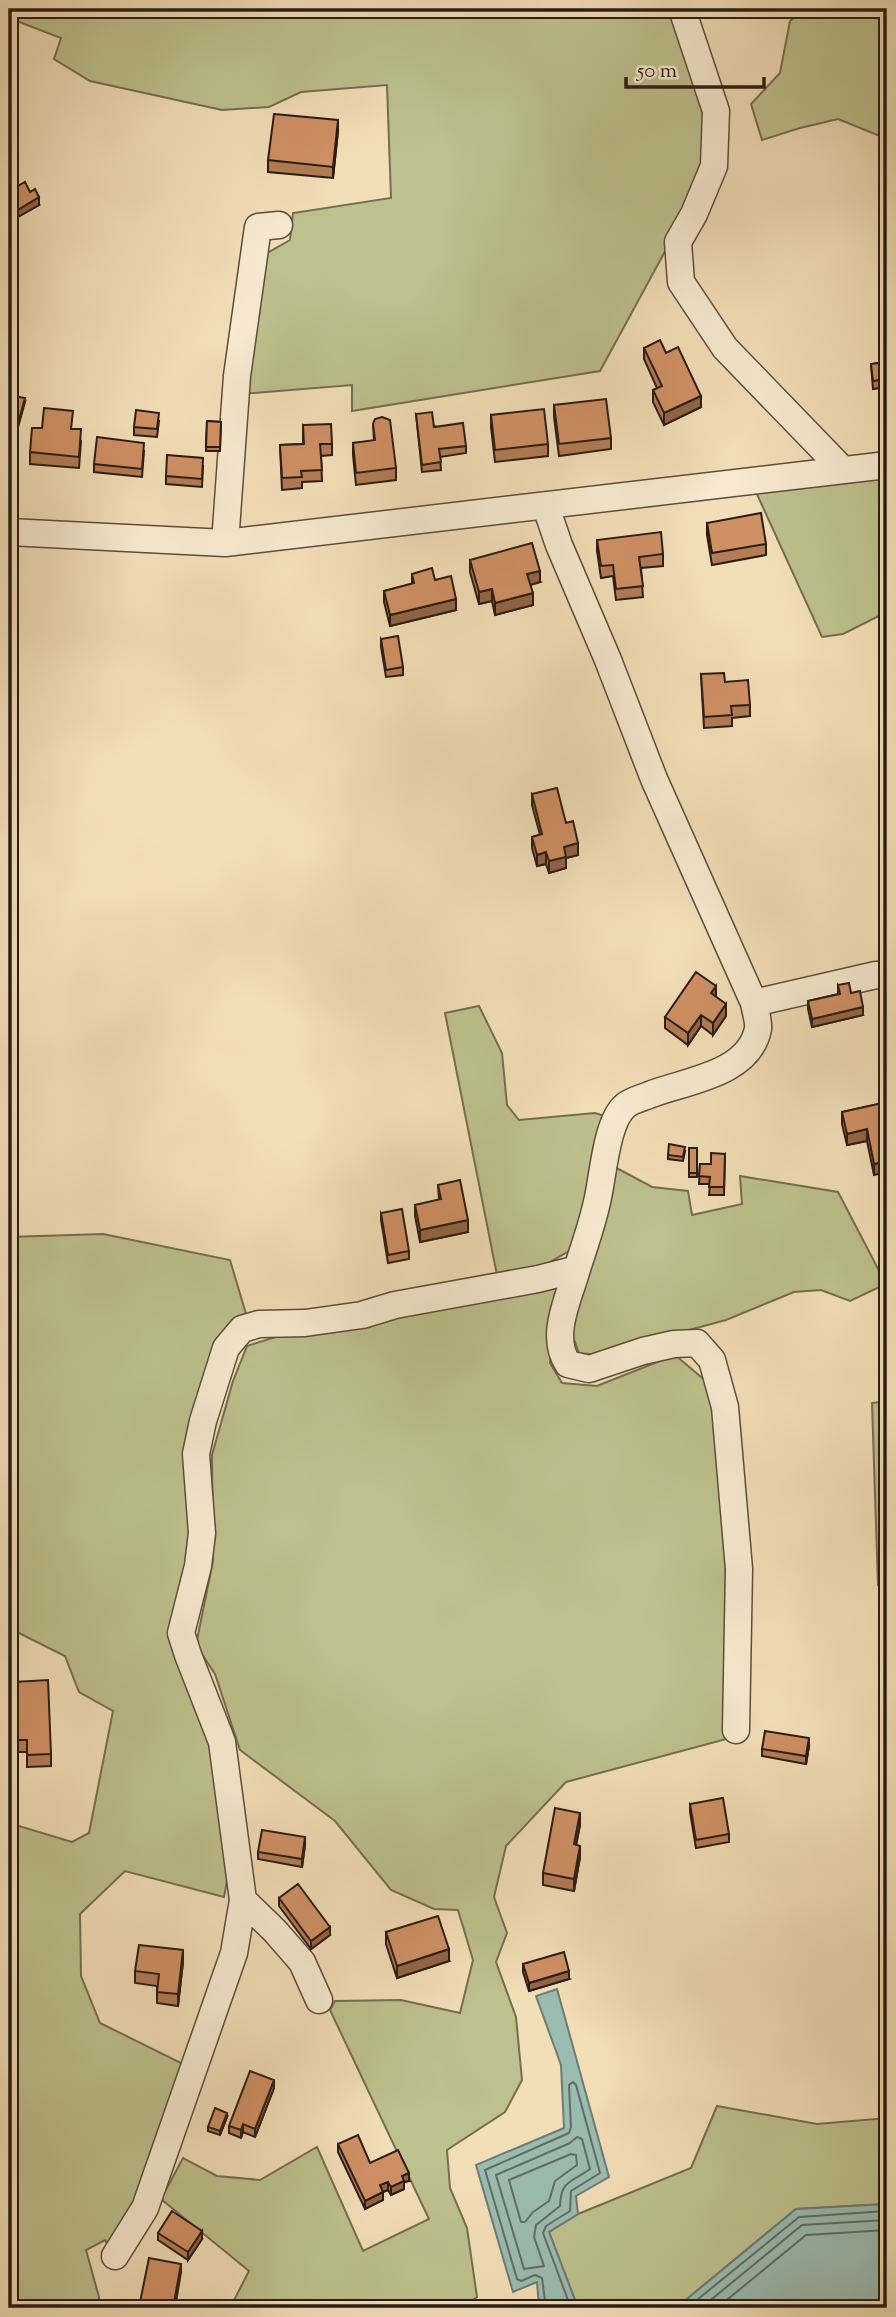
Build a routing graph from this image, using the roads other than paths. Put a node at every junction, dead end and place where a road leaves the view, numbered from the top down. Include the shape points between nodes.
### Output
1 (682, 9) edge
2 (279, 225) dead end
3 (887, 465) edge
4 (843, 470) junction
5 (546, 507) junction
6 (9, 532) edge
7 (225, 543) junction
8 (887, 976) edge
9 (754, 1003) junction
10 (576, 1269) junction
11 (736, 1730) dead end
12 (243, 1900) junction
13 (319, 2000) dead end
14 (116, 2256) dead end

1 - 4 street via 716,111 714,166 678,242 681,282 725,348
2 - 7 street via 257,227 237,376
3 - 4 street
4 - 5 street
5 - 7 street
5 - 9 street via 654,779
6 - 7 street
8 - 9 street
9 - 10 street via 758,1028 740,1059 722,1070 625,1105 607,1145 597,1201
10 - 11 street via 560,1328 559,1343 568,1364 589,1369 643,1351 697,1343 712,1360 725,1407 739,1569
10 - 12 street via 362,1315 259,1324 242,1329 226,1348 196,1454 202,1533 181,1633 222,1742
12 - 13 street via 302,1962
12 - 14 street via 234,1953 145,2208

